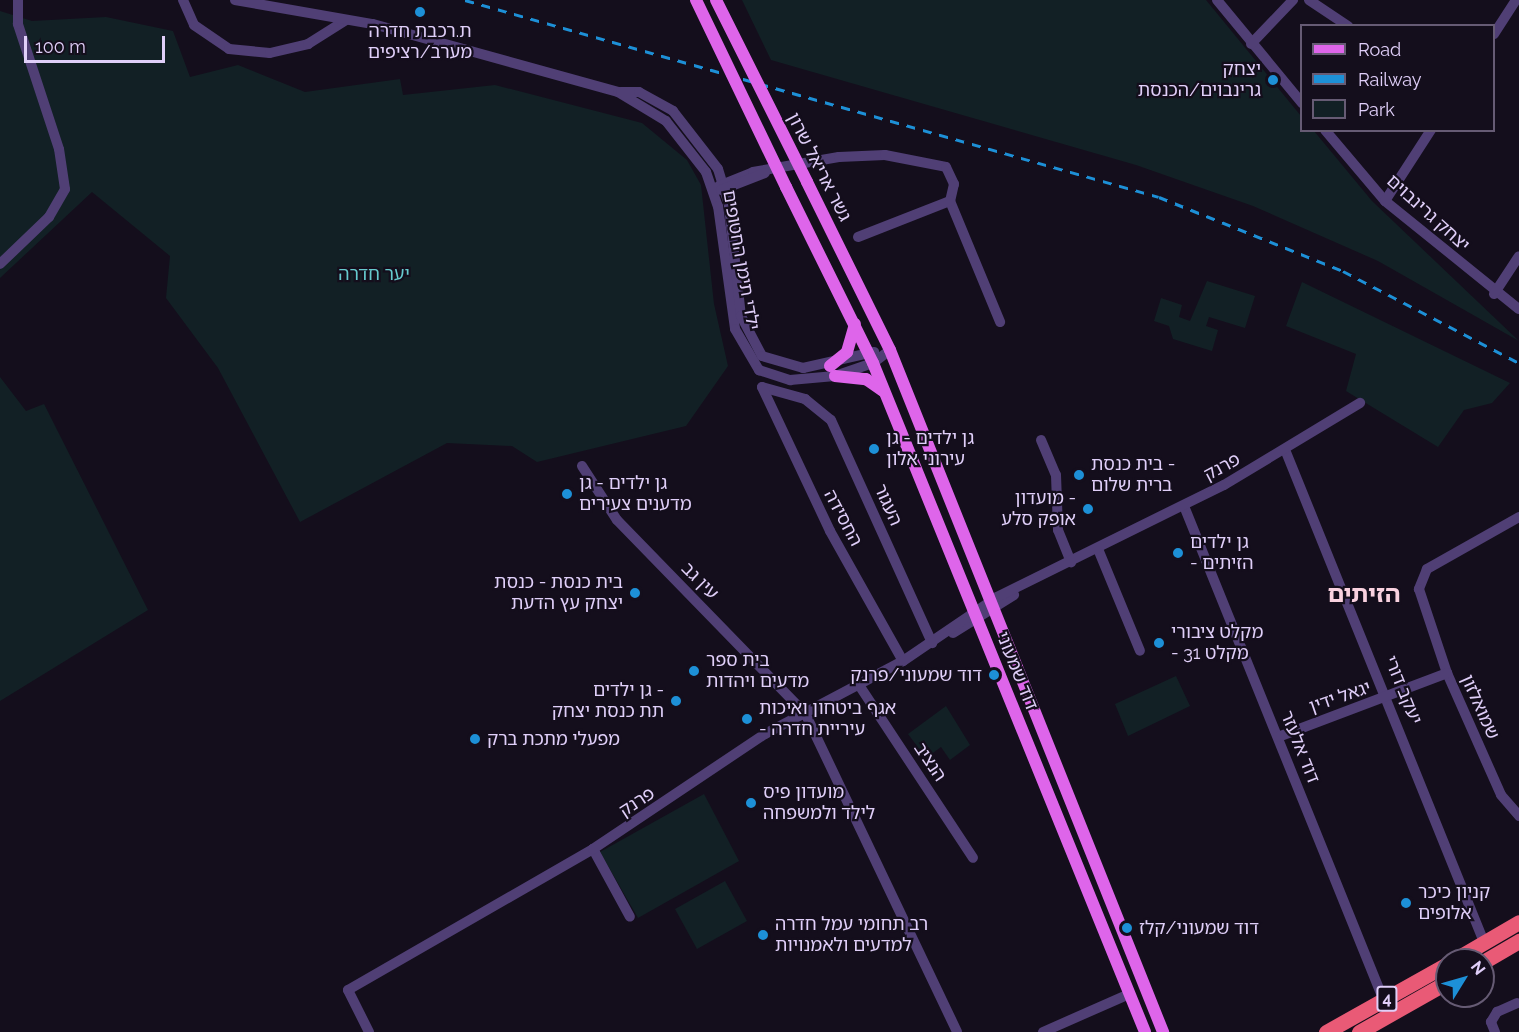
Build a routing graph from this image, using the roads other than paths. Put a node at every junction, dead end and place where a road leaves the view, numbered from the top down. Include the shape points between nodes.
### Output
1 (18, 0) edge
2 (183, 0) edge
3 (235, 0) edge
4 (696, 0) edge
5 (716, 0) edge
6 (1217, 0) edge
7 (1293, 0) edge
8 (1309, 0) edge
9 (1516, 0) edge
10 (346, 20) junction
11 (1345, 24) edge
12 (1495, 32) edge
13 (1251, 44) junction
14 (618, 92) junction
15 (1300, 101) edge
16 (1327, 132) edge
17 (1430, 132) edge
18 (725, 186) junction
19 (713, 189) junction
20 (950, 201) junction
21 (1385, 201) junction
22 (858, 237) dead end
23 (1519, 256) edge
24 (0, 264) edge
25 (1494, 294) junction
26 (1519, 309) edge
27 (1000, 322) dead end
28 (855, 323) junction
29 (890, 350) junction
30 (871, 358) junction
31 (832, 371) junction
32 (762, 387) joint
33 (885, 393) junction
34 (1360, 403) dead end
35 (1041, 440) dead end
36 (1286, 452) junction
37 (582, 466) dead end
38 (1184, 506) junction
39 (1519, 518) edge
40 (1098, 549) junction
41 (1071, 562) junction
42 (990, 607) junction
43 (975, 616) junction
44 (932, 643) junction
45 (1140, 651) dead end
46 (903, 661) junction
47 (1446, 673) junction
48 (859, 685) junction
49 (1389, 698) junction
50 (805, 712) junction
51 (1278, 737) junction
52 (1519, 816) edge
53 (593, 849) junction
54 (973, 858) dead end
55 (630, 917) dead end
56 (1519, 922) edge
57 (1519, 941) edge
58 (1484, 942) junction
59 (1474, 948) edge
60 (1495, 955) edge
61 (1435, 971) edge
62 (1435, 989) edge
63 (1129, 994) junction
64 (1384, 1001) junction
65 (1517, 1003) dead end
66 (369, 1032) edge
67 (957, 1032) edge
68 (1042, 1032) edge
69 (1145, 1032) edge
70 (1162, 1032) edge
71 (1326, 1032) edge
72 (1359, 1032) edge
73 (1495, 1032) edge

1 - 24 street via 18,24 59,149 65,189 49,217
2 - 10 street via 194,25 229,49 270,53 308,44
3 - 10 street, ילדי תימן החטופים
4 - 28 main road, גשר אריאל שרון, bridge
5 - 29 main road, גשר אריאל שרון, bridge
6 - 13 street
7 - 13 street
8 - 11 street
9 - 12 street
10 - 14 street, ילדי תימן החטופים
13 - 15 street
14 - 18 street, ילדי תימן החטופים via 639,92 673,111 700,140
14 - 19 street, ילדי תימן החטופים via 680,135
16 - 21 street, יצחק גרינבוים
17 - 21 street
18 - 19 street
18 - 20 street via 839,157 885,155 937,163 953,178
18 - 31 street, ילדי תימן החטופים via 741,316 750,341 773,363
19 - 31 street, ילדי תימן החטופים via 740,346 759,370 775,377
20 - 22 street
20 - 27 street
21 - 25 street, יצחק גרינבוים
23 - 25 street
25 - 26 street, יצחק גרינבוים
28 - 30 main road, דוד שמעוני
28 - 31 main road via 847,352
29 - 30 street, ילדי תימן החטופים
29 - 42 main road, דוד שמעוני
30 - 31 street, ילדי תימן החטופים
30 - 33 main road, דוד שמעוני
31 - 33 main road via 866,379
32 - 44 street, העגור via 806,399 831,420
32 - 46 street, החסידה via 830,531
33 - 43 main road, דוד שמעוני
34 - 36 street, פרנק
35 - 41 street via 1056,475 1058,530
36 - 38 street, פרנק
36 - 49 street, יעקב דורי
37 - 50 street, עין גב via 617,520
38 - 40 street, פרנק
38 - 51 street, דוד אלעזר
39 - 47 street, שמואלזון via 1428,569 1419,589
40 - 41 street, פרנק
40 - 45 street
41 - 42 street, פרנק
42 - 43 street, פרנק
42 - 70 main road, דוד שמעוני
43 - 44 street, פרנק
43 - 63 main road, דוד שמעוני
44 - 46 street, פרנק
46 - 48 street, פרנק
47 - 49 street, יגאל ידין
47 - 52 street, שמואלזון via 1501,795
48 - 50 street, פרנק
48 - 54 street, הנציב
49 - 51 street, יגאל ידין
49 - 58 street, יעקב דורי
50 - 53 street, פרנק
50 - 67 street, עין גב
51 - 64 street, דוד אלעזר
53 - 55 street
53 - 66 street, פרנק via 348,990
56 - 58 highway
57 - 60 highway
58 - 59 highway
61 - 64 highway, 4
62 - 72 highway, 4
63 - 68 street
63 - 69 main road, דוד שמעוני
64 - 71 highway, 4
65 - 73 street via 1497,1012 1491,1022

